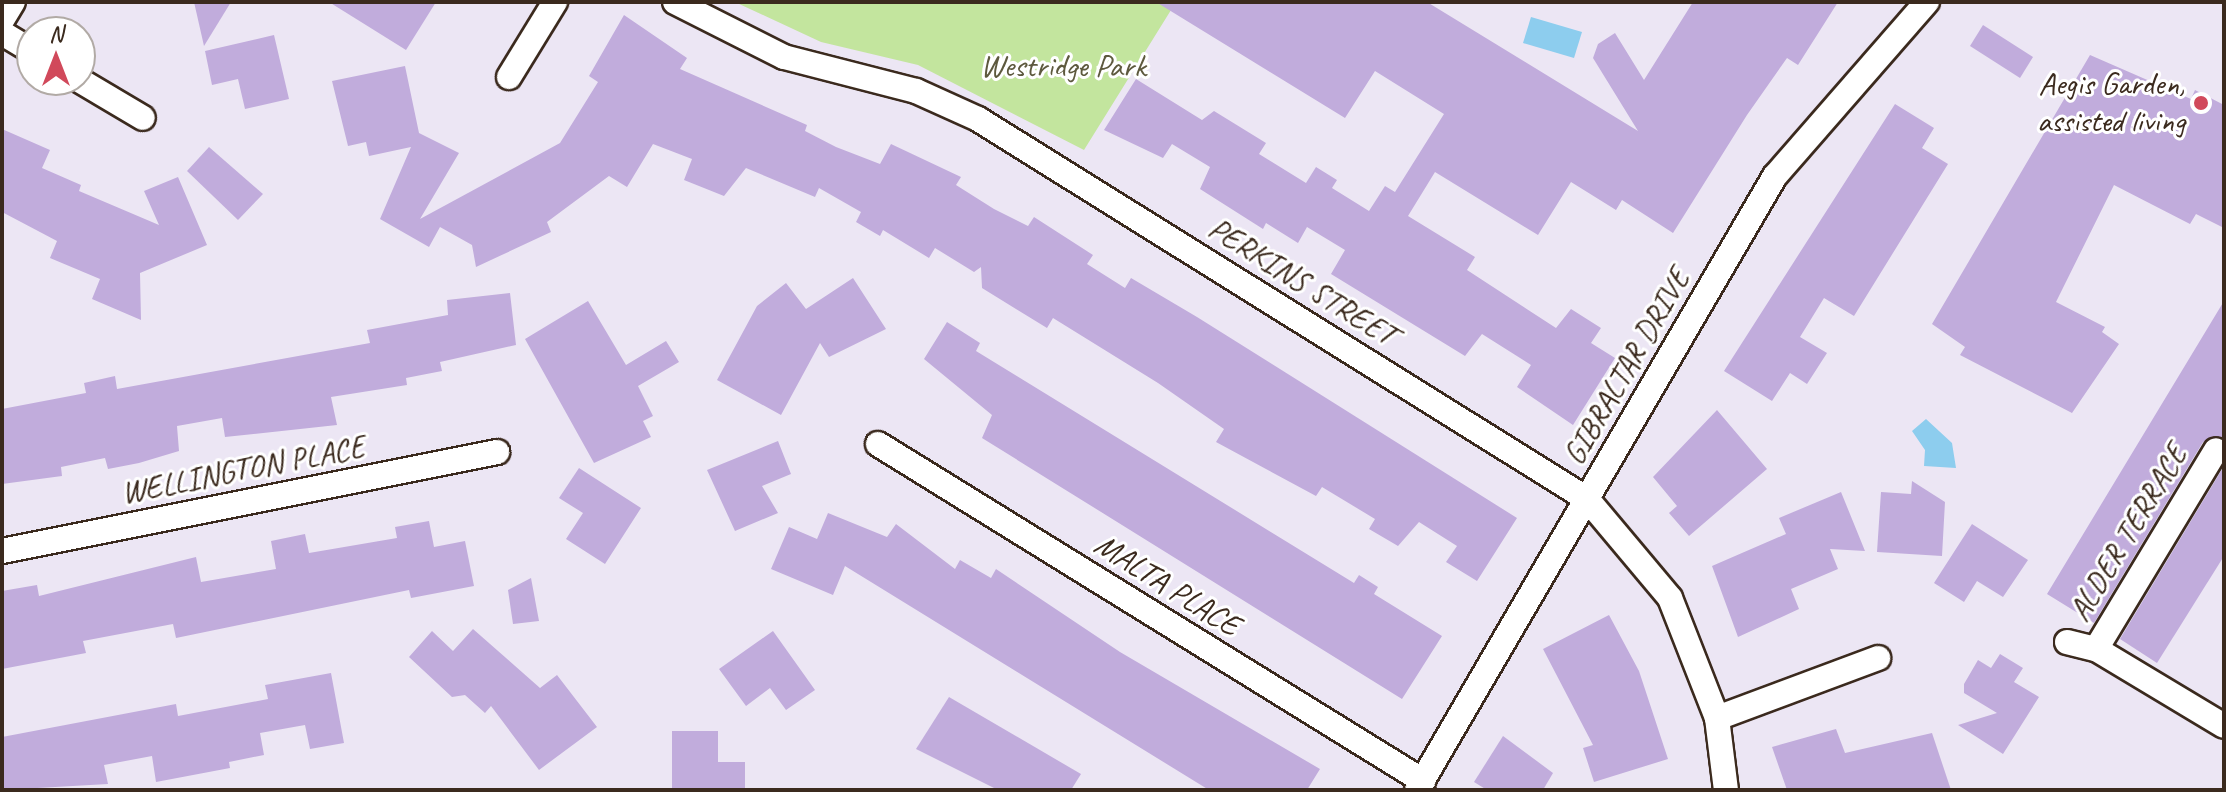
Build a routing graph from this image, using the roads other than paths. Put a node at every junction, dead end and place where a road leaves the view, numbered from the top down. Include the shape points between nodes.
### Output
1 (13, 2) edge
2 (555, 2) edge
3 (675, 2) edge
4 (1927, 2) edge
5 (2, 20) edge
6 (509, 77) dead end
7 (96, 90) edge
8 (143, 118) dead end
9 (878, 444) dead end
10 (2216, 450) dead end
11 (497, 452) dead end
12 (1587, 499) junction
13 (2, 551) edge
14 (2067, 642) dead end
15 (2096, 649) junction
16 (1878, 658) dead end
17 (1717, 718) junction
18 (2224, 726) edge
19 (1420, 785) edge
20 (1726, 790) edge

1 - 5 street
2 - 6 street
3 - 12 street, PERKINS STREET via 784,57 916,91 978,119
4 - 12 street, GIBRALTAR DRIVE via 1775,176
7 - 8 street
9 - 19 street, MALTA PLACE
10 - 15 street, ALDER TERRACE
11 - 13 street, WELLINGTON PLACE
12 - 17 street, PERKINS STREET via 1670,598
12 - 19 street, GIBRALTAR DRIVE
14 - 15 street
15 - 18 street
16 - 17 street
17 - 20 street, PERKINS STREET

